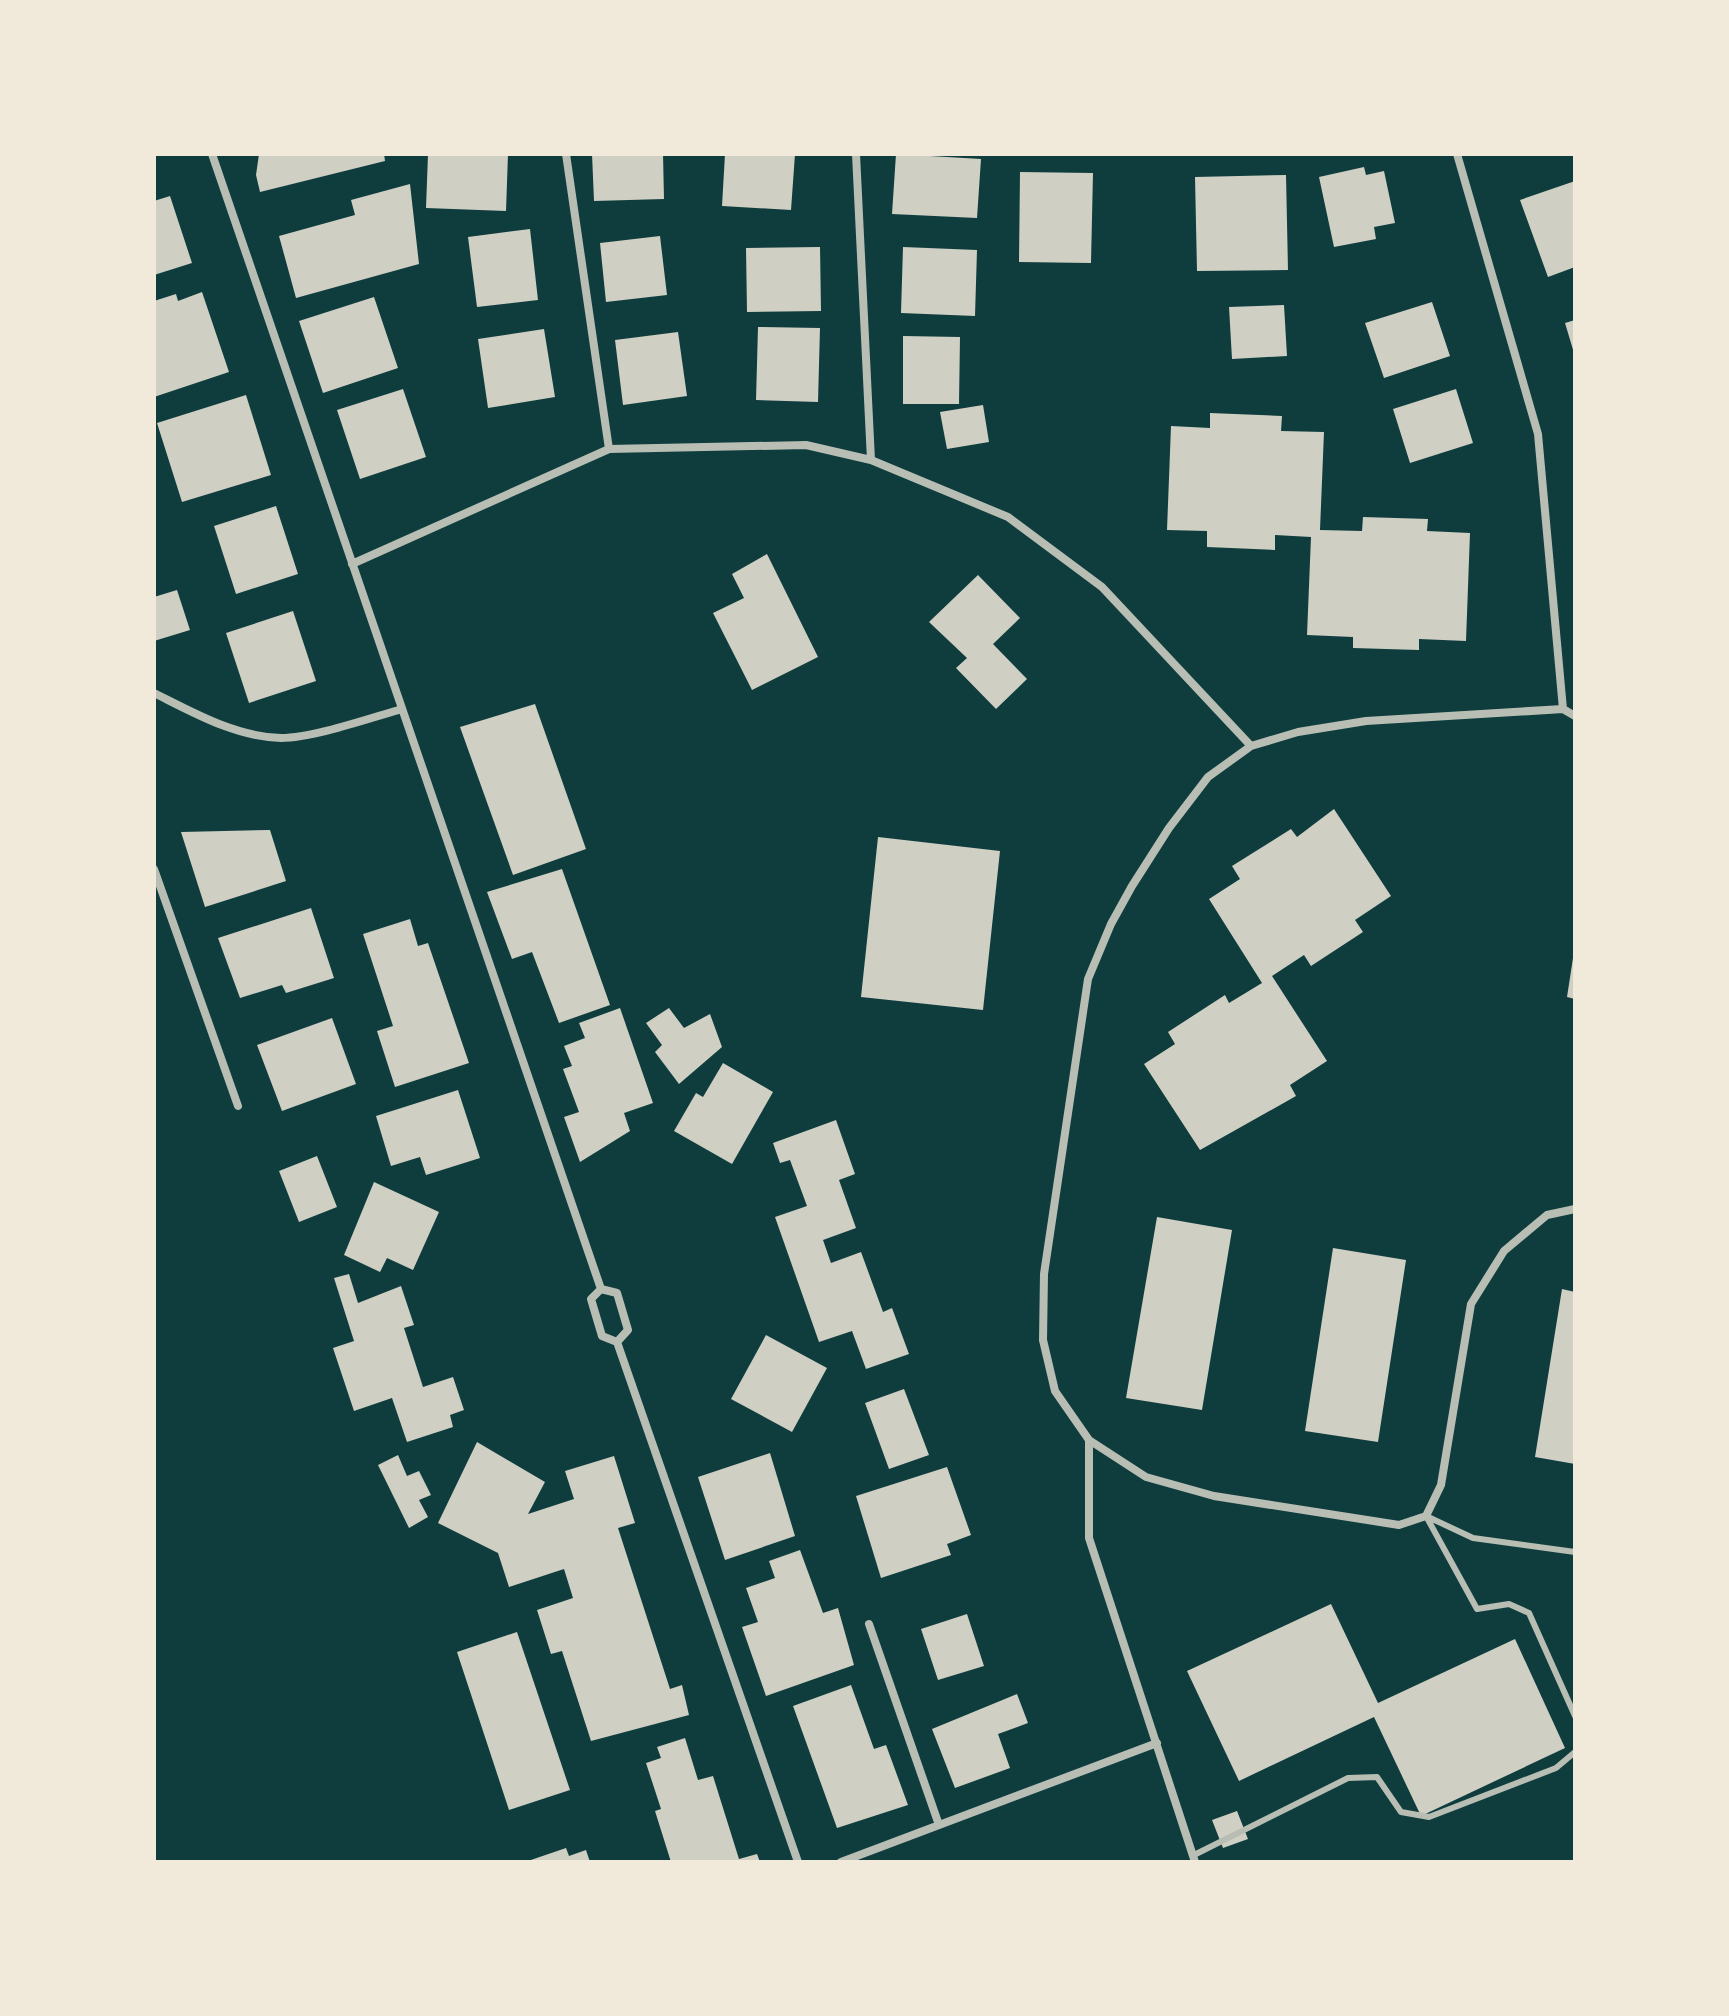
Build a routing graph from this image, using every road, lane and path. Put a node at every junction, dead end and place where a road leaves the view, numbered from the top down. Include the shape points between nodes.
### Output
1 (211, 154) edge
2 (566, 154) edge
3 (856, 154) edge
4 (1457, 154) edge
5 (609, 449) junction
6 (871, 460) junction
7 (352, 564) junction
8 (154, 693) edge
9 (402, 709) junction
10 (1563, 709) junction
11 (1575, 716) edge
12 (1251, 746) junction
13 (154, 869) edge
14 (238, 1106) dead end
15 (1575, 1209) edge
16 (601, 1289) junction
17 (617, 1342) junction
18 (1089, 1440) junction
19 (1426, 1516) junction
20 (1575, 1552) edge
21 (869, 1624) dead end
22 (1575, 1716) edge
23 (1157, 1743) junction
24 (1575, 1752) edge
25 (939, 1825) junction
26 (1194, 1858) edge
27 (798, 1862) edge
28 (841, 1862) edge

1 - 7 street
2 - 5 street
3 - 6 street
4 - 10 street via 1538,434
5 - 6 street via 806,445
5 - 7 street
6 - 12 street via 1008,517 1102,587
7 - 9 street
8 - 9 street via 210,721 283,738
9 - 16 street
10 - 11 street
10 - 12 street via 1366,721
12 - 18 street via 1208,777 1169,828 1111,924 1088,979 1044,1274 1043,1340 1055,1391
13 - 14 street
15 - 19 street via 1547,1215 1504,1251 1471,1304 1441,1485
16 - 17 street via 591,1299 594,1311 602,1336
16 - 17 street via 617,1293 628,1330
17 - 27 street
18 - 19 street via 1146,1477 1214,1496 1399,1525
18 - 23 street via 1089,1538
19 - 20 lane via 1473,1538
19 - 22 lane via 1477,1609 1509,1604 1529,1613
21 - 25 street
23 - 25 street
23 - 26 street
24 - 26 lane via 1556,1768 1429,1817 1401,1812 1377,1777 1348,1778
25 - 28 street

